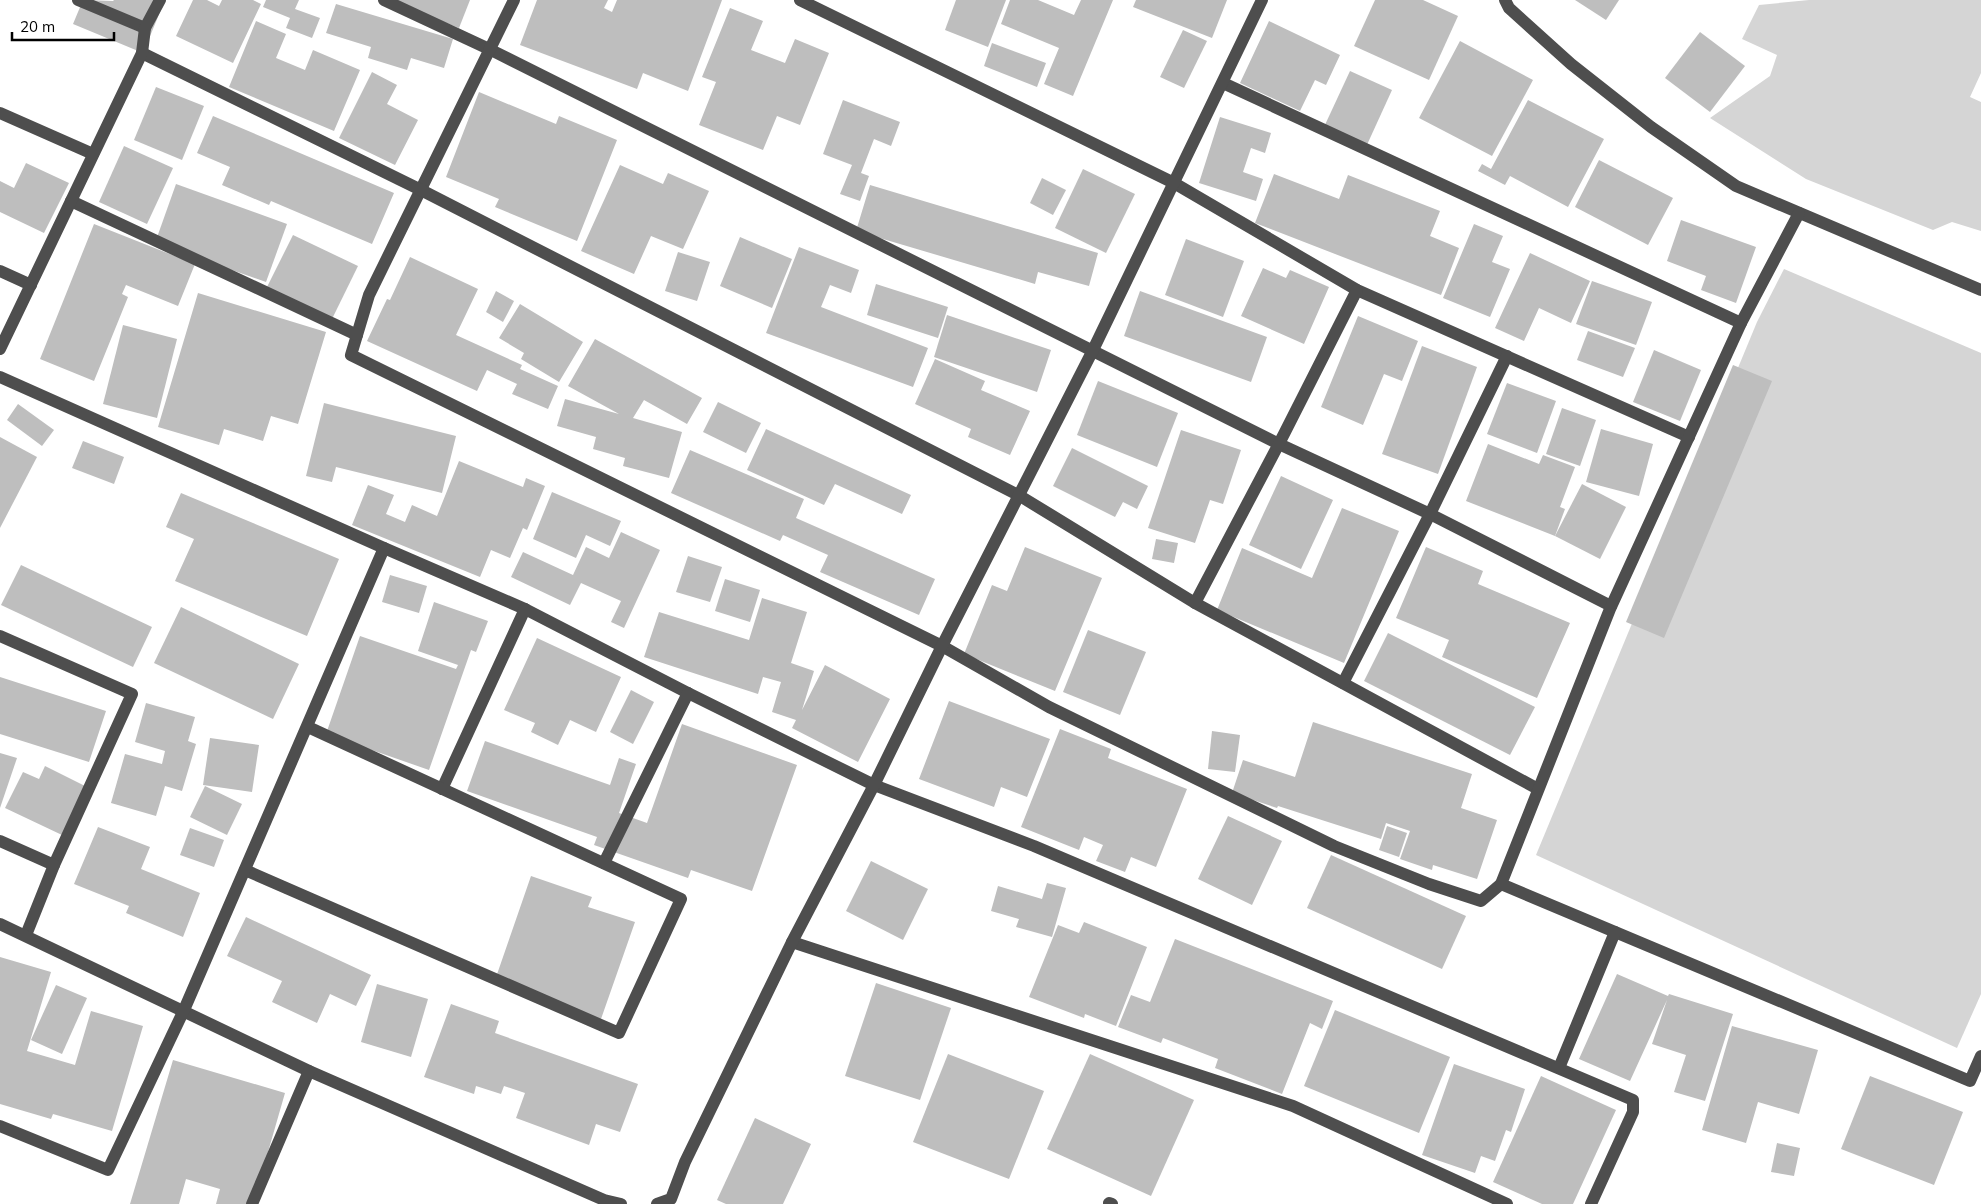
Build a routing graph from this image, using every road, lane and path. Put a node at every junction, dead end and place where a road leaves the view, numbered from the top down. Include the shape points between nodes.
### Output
1 (78, 0) edge
2 (160, 0) edge
3 (384, 0) edge
4 (514, 0) edge
5 (800, 0) edge
6 (1262, 0) edge
7 (1509, 3) edge
8 (145, 28) junction
9 (489, 49) junction
10 (142, 52) junction
11 (1223, 83) junction
12 (0, 112) edge
13 (93, 154) junction
14 (1174, 183) junction
15 (421, 190) junction
16 (71, 201) junction
17 (1799, 212) junction
18 (0, 270) edge
19 (31, 285) junction
20 (1357, 290) junction
21 (1981, 290) edge
22 (1741, 323) junction
23 (357, 335) junction
24 (0, 349) edge
25 (1093, 350) junction
26 (1506, 356) junction
27 (0, 377) edge
28 (1689, 437) junction
29 (1279, 444) junction
30 (1020, 496) junction
31 (1430, 514) junction
32 (384, 548) junction
33 (1195, 603) junction
34 (1612, 606) junction
35 (525, 609) junction
36 (0, 636) edge
37 (942, 646) junction
38 (1343, 683) junction
39 (688, 693) junction
40 (308, 727) junction
41 (874, 784) junction
42 (442, 788) junction
43 (1538, 789) junction
44 (0, 841) edge
45 (604, 863) junction
46 (54, 865) junction
47 (245, 870) junction
48 (1501, 884) junction
49 (0, 924) edge
50 (1615, 932) junction
51 (26, 936) junction
52 (792, 942) junction
53 (184, 1010) junction
54 (1981, 1056) edge
55 (1560, 1068) junction
56 (309, 1071) junction
57 (1976, 1084) edge
58 (0, 1126) edge
59 (252, 1204) edge
60 (621, 1204) edge
61 (657, 1204) edge
62 (1507, 1204) edge
63 (1592, 1204) edge

1 - 8 street
2 - 8 street
3 - 9 street
4 - 9 street
5 - 14 street
6 - 11 street
7 - 17 street via 1571,64 1651,128 1736,186
8 - 10 street
9 - 15 street
9 - 25 street
10 - 13 street
10 - 15 street
11 - 14 street
11 - 22 street
12 - 13 street
13 - 16 street
14 - 20 street
14 - 25 street
15 - 23 street via 369,295
15 - 30 street
16 - 19 street
16 - 23 street
17 - 21 street
17 - 22 street
18 - 19 street
19 - 24 street
20 - 26 street
20 - 29 street
22 - 28 street
23 - 37 street via 351,355
25 - 29 street
25 - 30 street
26 - 28 street
26 - 31 street
27 - 32 street
28 - 34 street
29 - 31 street
29 - 33 street
30 - 33 street
30 - 37 street
31 - 34 street
31 - 38 street
32 - 35 street
32 - 40 street
33 - 38 street
34 - 43 street
35 - 39 street
35 - 42 street
36 - 46 street via 132,694
37 - 41 street
37 - 48 street via 1049,707 1334,846 1481,901
38 - 43 street
39 - 41 street
39 - 45 street
40 - 42 street
40 - 47 street
41 - 52 street
41 - 55 street via 1034,846
42 - 45 street
43 - 48 street
44 - 46 street
45 - 47 street via 681,899 619,1033
46 - 51 street
47 - 53 street
48 - 50 street
49 - 51 street
50 - 55 street
50 - 57 street
51 - 53 street
52 - 61 street via 671,1199
52 - 62 street via 1293,1106
53 - 56 street
53 - 58 street via 108,1170
54 - 57 street
55 - 63 street via 1633,1100 1633,1112
56 - 59 street
56 - 60 street via 604,1200

